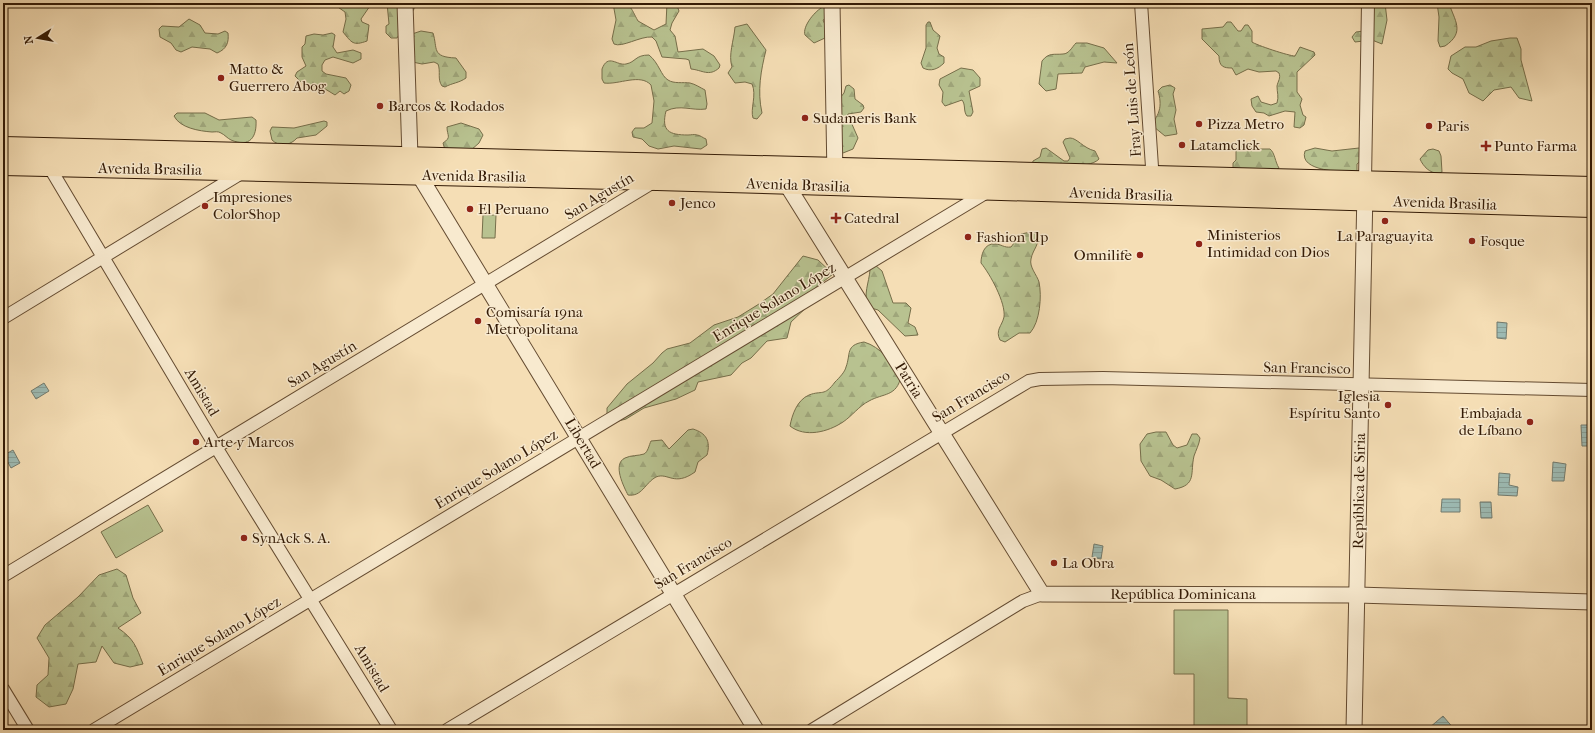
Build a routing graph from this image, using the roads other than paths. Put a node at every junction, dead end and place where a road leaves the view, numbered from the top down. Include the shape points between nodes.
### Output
1 (405, 3) edge
2 (832, 3) edge
3 (1141, 3) edge
4 (1368, 3) edge
5 (3, 147) edge
6 (269, 154) junction
7 (46, 157) junction
8 (410, 157) junction
9 (683, 164) junction
10 (3, 165) edge
11 (775, 166) junction
12 (245, 171) junction
13 (1016, 172) junction
14 (419, 175) junction
15 (835, 177) junction
16 (657, 180) junction
17 (1365, 181) junction
18 (787, 185) junction
19 (1153, 185) junction
20 (1592, 187) edge
21 (989, 190) junction
22 (1365, 201) junction
23 (1592, 207) edge
24 (103, 257) junction
25 (845, 277) junction
26 (485, 284) junction
27 (3, 318) edge
28 (1361, 385) junction
29 (1592, 390) edge
30 (942, 432) junction
31 (579, 437) junction
32 (216, 447) junction
33 (3, 576) edge
34 (674, 593) junction
35 (1042, 594) junction
36 (1357, 595) junction
37 (311, 599) junction
38 (1592, 602) edge
39 (3, 689) edge
40 (28, 730) edge
41 (94, 730) edge
42 (391, 730) edge
43 (447, 730) edge
44 (756, 730) edge
45 (812, 730) edge
46 (1354, 730) edge

1 - 8 street
2 - 15 street
3 - 19 street, Fray Luis de León
4 - 17 street
5 - 7 main road, Avenida Brasilia
6 - 7 main road, Avenida Brasilia
6 - 8 main road, Avenida Brasilia
6 - 12 street
7 - 10 main road, Avenida Brasilia
7 - 12 main road, Avenida Brasilia
7 - 24 street, Amistad
8 - 9 main road, Avenida Brasilia
8 - 14 street, Libertad
9 - 11 main road, Avenida Brasilia
9 - 16 street, San Agustín
11 - 15 main road, Avenida Brasilia
11 - 18 street, Patria
12 - 14 main road, Avenida Brasilia
12 - 24 street
13 - 15 main road, Avenida Brasilia
13 - 19 main road, Avenida Brasilia
13 - 21 street, Enrique Solano López
14 - 16 main road, Avenida Brasilia
14 - 26 street, Libertad
15 - 18 main road, Avenida Brasilia
15 - 21 main road, Avenida Brasilia
16 - 18 main road, Avenida Brasilia
16 - 26 street, San Agustín
17 - 19 main road, Avenida Brasilia
17 - 20 main road, Avenida Brasilia
17 - 22 street, República de Siria
18 - 25 street, Patria
19 - 21 main road, Avenida Brasilia
19 - 22 main road, Avenida Brasilia
21 - 25 street, Enrique Solano López
22 - 23 main road, Avenida Brasilia
22 - 28 street, República de Siria
24 - 27 street
24 - 32 street, Amistad
25 - 30 street, Patria
25 - 31 street, Enrique Solano López
26 - 31 street, Libertad
26 - 32 street, San Agustín
28 - 29 street, San Francisco
28 - 30 street, San Francisco via 1103,378 1040,379 1020,385
28 - 36 street, República de Siria
30 - 34 street, San Francisco
30 - 35 street, Patria
31 - 34 street, Libertad
31 - 37 street, Enrique Solano López
32 - 33 street, San Agustín
32 - 37 street, Amistad
34 - 43 street, San Francisco
34 - 44 street, Libertad
35 - 36 street, República Dominicana
35 - 45 street, República Dominicana via 1023,601
36 - 38 street, República Dominicana
36 - 46 street, República de Siria
37 - 41 street, Enrique Solano López
37 - 42 street, Amistad
39 - 40 street

